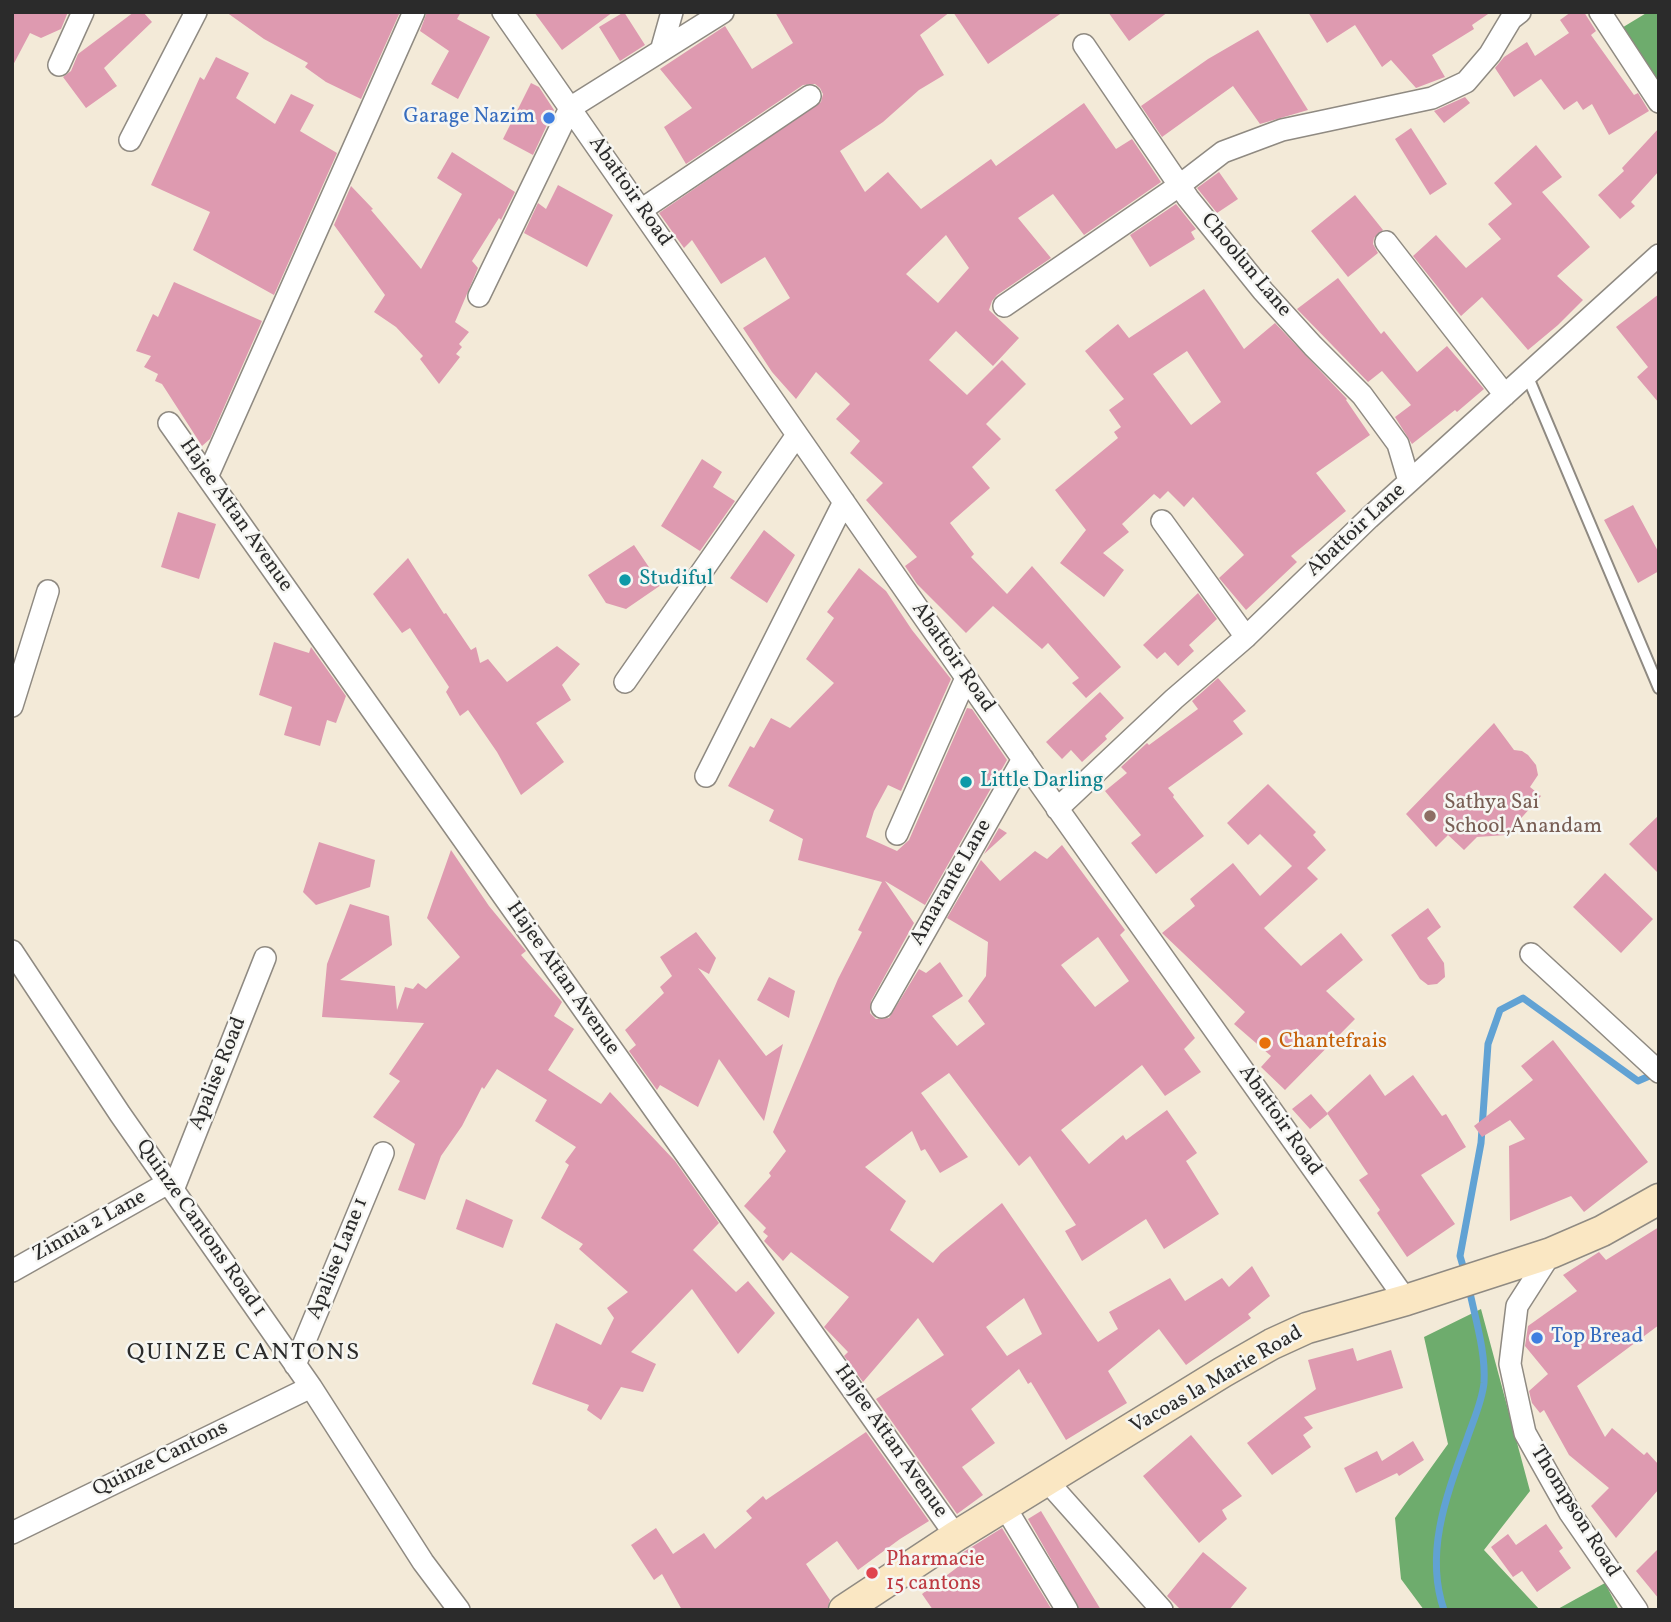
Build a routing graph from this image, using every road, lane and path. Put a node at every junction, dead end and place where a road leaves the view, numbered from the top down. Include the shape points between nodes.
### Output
1 (83, 12) edge
2 (195, 12) edge
3 (415, 12) edge
4 (503, 12) edge
5 (672, 12) edge
6 (723, 12) edge
7 (1520, 12) edge
8 (1610, 16) edge
9 (1084, 45) dead end
10 (661, 51) junction
11 (59, 65) dead end
12 (810, 96) dead end
13 (1659, 102) edge
14 (570, 108) junction
15 (130, 140) dead end
16 (1180, 185) junction
17 (641, 210) junction
18 (1386, 242) dead end
19 (1659, 255) edge
20 (479, 296) dead end
21 (1004, 306) dead end
22 (1527, 375) junction
23 (1505, 395) junction
24 (169, 423) dead end
25 (797, 435) junction
26 (207, 477) junction
27 (1409, 481) junction
28 (844, 502) junction
29 (1162, 521) dead end
30 (48, 591) dead end
31 (1246, 637) junction
32 (966, 678) junction
33 (625, 682) dead end
34 (1659, 688) edge
35 (12, 706) edge
36 (1023, 760) junction
37 (706, 776) dead end
38 (1058, 809) junction
39 (897, 834) dead end
40 (12, 951) edge
41 (1531, 954) dead end
42 (265, 958) dead end
43 (882, 1007) dead end
44 (1659, 1072) edge
45 (383, 1153) dead end
46 (170, 1187) junction
47 (1659, 1200) edge
48 (1551, 1253) junction
49 (12, 1271) edge
50 (1406, 1300) junction
51 (295, 1365) junction
52 (311, 1387) junction
53 (1047, 1482) junction
54 (1005, 1507) junction
55 (12, 1533) edge
56 (956, 1536) junction
57 (459, 1610) edge
58 (844, 1610) edge
59 (1067, 1610) edge
60 (1162, 1610) edge
61 (1637, 1610) edge

1 - 11 street
2 - 15 street
3 - 26 street
4 - 14 street, Abattoir Road
5 - 10 street
6 - 10 street
7 - 16 street via 1466,82 1432,98 1282,130 1223,152
8 - 13 street
9 - 16 street, Choolun Lane
10 - 14 street
12 - 17 street
14 - 17 street, Abattoir Road
14 - 20 street
16 - 21 street
16 - 27 street, Choolun Lane via 1264,290 1362,395 1398,444
17 - 25 street, Abattoir Road
18 - 23 street
19 - 22 street, Abattoir Lane
22 - 23 street, Abattoir Lane
22 - 34 lane
23 - 27 street, Abattoir Lane
24 - 26 street, Hajee Attan Avenue
25 - 28 street, Abattoir Road
25 - 33 street
26 - 56 street, Hajee Attan Avenue
27 - 31 street, Abattoir Lane
28 - 32 street, Abattoir Road
28 - 37 street
29 - 31 street
30 - 35 street
31 - 38 street, Abattoir Lane
32 - 36 street, Abattoir Road
32 - 39 street
36 - 38 street, Abattoir Road
36 - 43 street, Amarante Lane
38 - 50 street, Abattoir Road
40 - 46 street, Quinze Cantons Road 1
41 - 44 street
42 - 46 street, Apalise Road
45 - 51 street, Apalise Lane 1
46 - 49 street, Zinnia 2 Lane
46 - 51 street, Quinze Cantons Road 1
47 - 48 main road, Vacoas la Marie Road
48 - 50 main road, Vacoas la Marie Road
48 - 61 street, Thompson Road via 1517,1306 1510,1364 1525,1433 1570,1513
50 - 53 main road, Vacoas la Marie Road via 1307,1328 1272,1344
51 - 52 street, Quinze Cantons Road 1
52 - 55 street, Quinze Cantons
52 - 57 street, Quinze Cantons Road 1
53 - 54 main road, Vacoas la Marie Road
53 - 60 street
54 - 56 main road, Vacoas la Marie Road
54 - 59 street
56 - 58 main road, Vacoas la Marie Road

